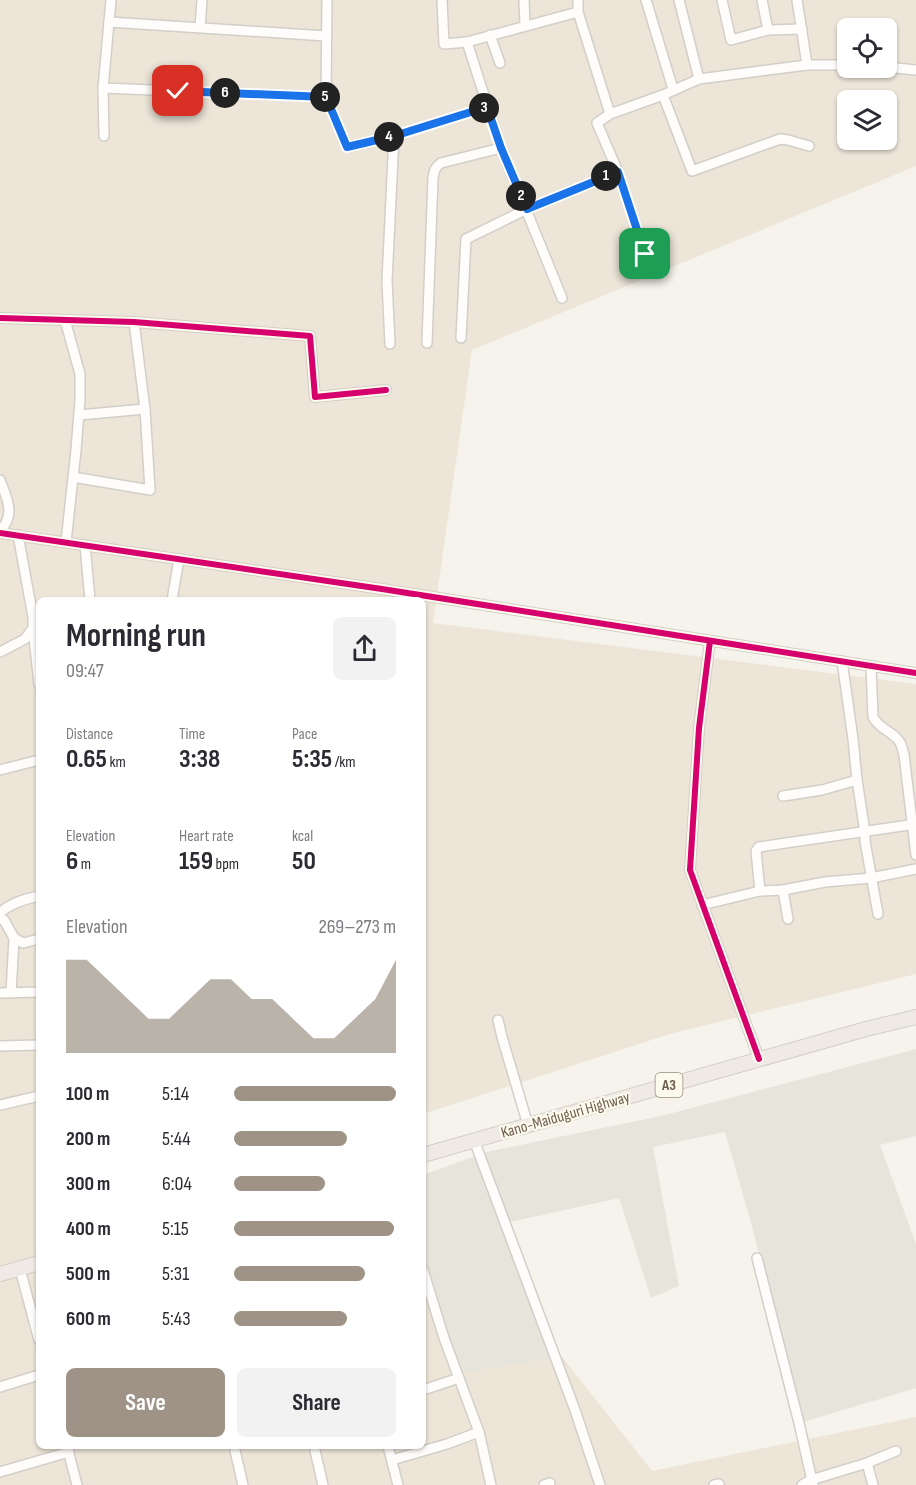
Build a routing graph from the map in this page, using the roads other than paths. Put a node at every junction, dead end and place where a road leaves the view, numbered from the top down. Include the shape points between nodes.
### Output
1 (111, 0) edge
2 (202, 0) edge
3 (327, 0) edge
4 (442, 0) edge
5 (524, 0) edge
6 (578, 0) edge
7 (645, 0) edge
8 (679, 0) edge
9 (762, 0) edge
10 (797, 0) edge
11 (726, 1) edge
12 (578, 12) junction
13 (109, 22) junction
14 (525, 26) junction
15 (200, 27) junction
16 (802, 29) junction
17 (768, 30) junction
18 (490, 35) junction
19 (326, 36) junction
20 (467, 42) junction
21 (500, 63) dead end
22 (807, 65) junction
23 (837, 65) edge
24 (897, 68) edge
25 (916, 70) edge
26 (699, 79) junction
27 (104, 88) junction
28 (673, 90) junction
29 (663, 95) junction
30 (326, 97) junction
31 (487, 107) junction
32 (610, 114) junction
33 (104, 136) dead end
34 (394, 136) junction
35 (809, 146) dead end
36 (501, 148) junction
37 (618, 172) junction
38 (527, 209) junction
39 (645, 254) dead end
40 (562, 298) dead end
41 (0, 318) edge
42 (65, 320) junction
43 (134, 322) junction
44 (461, 338) dead end
45 (427, 342) dead end
46 (390, 344) dead end
47 (386, 390) dead end
48 (145, 409) junction
49 (79, 415) junction
50 (73, 477) junction
51 (0, 480) edge
52 (0, 532) edge
53 (18, 535) junction
54 (66, 542) junction
55 (85, 545) junction
56 (179, 559) junction
57 (90, 597) edge
58 (173, 597) edge
59 (33, 628) junction
60 (711, 641) junction
61 (0, 652) edge
62 (36, 656) edge
63 (842, 661) junction
64 (871, 666) junction
65 (916, 673) edge
66 (36, 761) edge
67 (0, 770) edge
68 (857, 780) junction
69 (783, 796) dead end
70 (914, 825) edge
71 (865, 832) junction
72 (916, 855) edge
73 (916, 869) edge
74 (871, 878) junction
75 (783, 890) junction
76 (760, 891) junction
77 (36, 897) edge
78 (702, 905) junction
79 (0, 914) edge
80 (878, 914) dead end
81 (0, 919) edge
82 (788, 919) dead end
83 (14, 938) junction
84 (36, 940) edge
85 (36, 992) edge
86 (0, 993) edge
87 (11, 993) junction
88 (916, 1017) edge
89 (498, 1020) dead end
90 (36, 1045) edge
91 (0, 1046) edge
92 (759, 1059) junction
93 (36, 1097) edge
94 (0, 1105) edge
95 (528, 1125) junction
96 (474, 1140) junction
97 (426, 1154) edge
98 (757, 1258) dead end
99 (36, 1264) edge
100 (20, 1269) junction
101 (0, 1274) edge
102 (426, 1280) edge
103 (36, 1329) edge
104 (36, 1376) edge
105 (459, 1377) junction
106 (0, 1386) edge
107 (426, 1389) edge
108 (479, 1432) junction
109 (68, 1449) edge
110 (235, 1449) edge
111 (315, 1449) edge
112 (389, 1449) edge
113 (896, 1451) dead end
114 (392, 1460) junction
115 (867, 1463) junction
116 (0, 1472) edge
117 (812, 1483) edge
118 (77, 1485) edge
119 (243, 1485) edge
120 (323, 1485) edge
121 (398, 1485) edge
122 (491, 1485) edge
123 (600, 1485) edge
124 (714, 1485) edge
125 (719, 1485) edge
126 (802, 1485) edge
127 (873, 1485) edge

1 - 13 street
2 - 15 street
3 - 19 street
4 - 20 street via 444,44
5 - 14 street
6 - 12 street
7 - 28 street
8 - 26 street
9 - 17 street
10 - 16 street
11 - 17 street via 731,40
12 - 14 street
12 - 32 street
13 - 15 street
13 - 27 street
14 - 18 street
15 - 19 street
16 - 17 street
16 - 22 street
18 - 20 street
18 - 21 street
19 - 30 street
20 - 31 street
22 - 23 street
22 - 26 street
24 - 25 street
26 - 28 street
27 - 30 street
27 - 33 street
28 - 29 street
29 - 32 street
29 - 35 street via 692,171 780,139
30 - 34 street via 347,147
31 - 34 street
31 - 36 street
32 - 37 street via 597,123
34 - 46 street via 387,281
36 - 38 street
36 - 45 street via 441,163 434,171
37 - 38 street
37 - 39 street
38 - 40 street
38 - 44 street via 466,239
41 - 42 street
42 - 43 street
42 - 49 street via 80,374
43 - 47 street via 310,336 315,397
43 - 48 street
48 - 49 street
48 - 50 street via 150,490
49 - 50 street
50 - 54 street
51 - 52 street via 10,510
52 - 53 street
53 - 54 street
53 - 59 street
54 - 55 street
55 - 56 street
55 - 57 street
56 - 58 street
56 - 60 street
59 - 61 street via 25,639
59 - 62 street
60 - 63 street
60 - 78 street via 699,728 690,870
63 - 64 street
63 - 68 street
64 - 65 street
64 - 70 street via 873,717 901,743
66 - 67 street
68 - 69 street
68 - 71 street
70 - 71 street
70 - 72 street
71 - 74 street
71 - 76 street via 759,847 756,851
73 - 74 street
74 - 75 street
74 - 80 street
75 - 76 street
75 - 82 street
76 - 78 street
77 - 79 street via 5,908
78 - 92 street
81 - 83 street
83 - 84 street via 23,943
83 - 87 street
85 - 87 street
86 - 87 street
88 - 92 highway, Kano-Maiduguri Highway / A3
89 - 95 street
90 - 91 street
92 - 95 highway, Kano-Maiduguri Highway / A3
93 - 94 street
95 - 96 highway, Kano-Maiduguri Highway / A3
96 - 97 highway, Kano-Maiduguri Highway / A3
96 - 123 street
98 - 117 street
99 - 100 highway
100 - 101 highway
100 - 103 street
102 - 105 street
104 - 106 street
105 - 107 street
105 - 108 street
108 - 114 street
108 - 122 street
109 - 116 street
109 - 118 street
110 - 119 street
111 - 120 street
112 - 114 street
113 - 115 street
114 - 121 street
115 - 117 street
115 - 127 street
117 - 126 street
124 - 125 street

